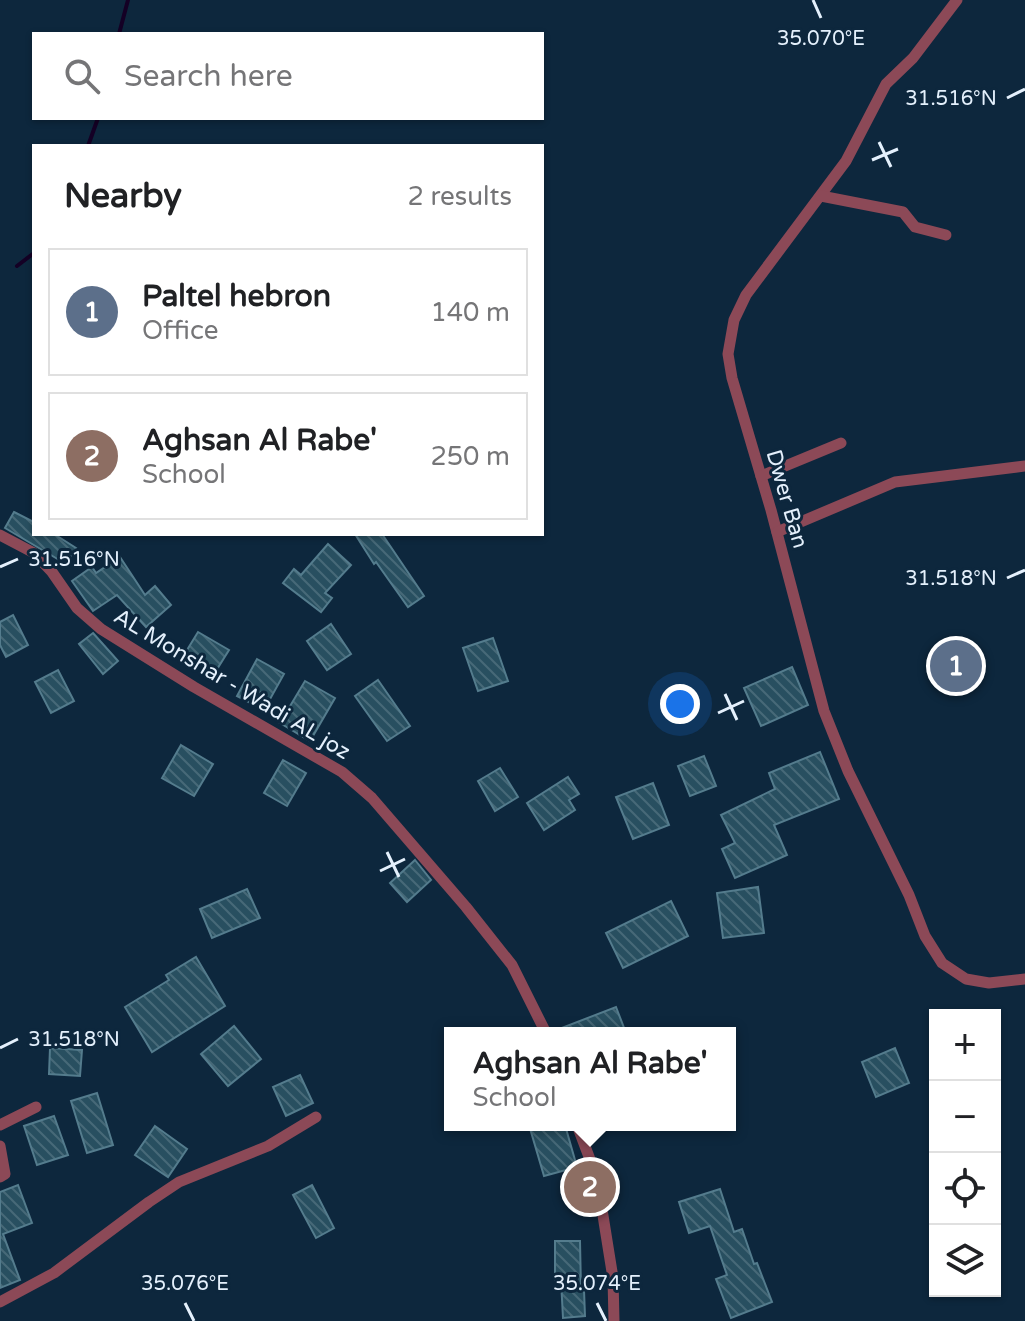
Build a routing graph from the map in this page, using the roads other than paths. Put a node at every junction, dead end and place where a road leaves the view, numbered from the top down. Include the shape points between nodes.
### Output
1 (957, 0) edge
2 (821, 196) junction
3 (946, 235) dead end
4 (841, 443) dead end
5 (1025, 466) edge
6 (761, 476) junction
7 (777, 532) junction
8 (0, 535) edge
9 (1025, 979) edge
10 (543, 1027) edge
11 (36, 1107) dead end
12 (316, 1117) dead end
13 (0, 1125) edge
14 (579, 1131) edge
15 (0, 1146) edge
16 (0, 1177) edge
17 (0, 1302) edge
18 (614, 1321) edge

1 - 2 street, Dwer Ban via 886,84 854,150
2 - 3 street via 903,212 915,227
2 - 6 street, Dwer Ban via 746,295 731,328 730,368
4 - 6 street
5 - 7 street via 895,482
6 - 7 street, Dwer Ban
7 - 9 street, Dwer Ban via 828,722 929,945 947,969 966,979
8 - 10 street, AL Monshar - Wadi AL joz via 44,562 77,608 101,629 342,772 372,798 512,965
11 - 13 street
12 - 17 street via 268,1146 179,1182 54,1273
14 - 18 street via 597,1178 613,1278
15 - 16 street via 5,1174

